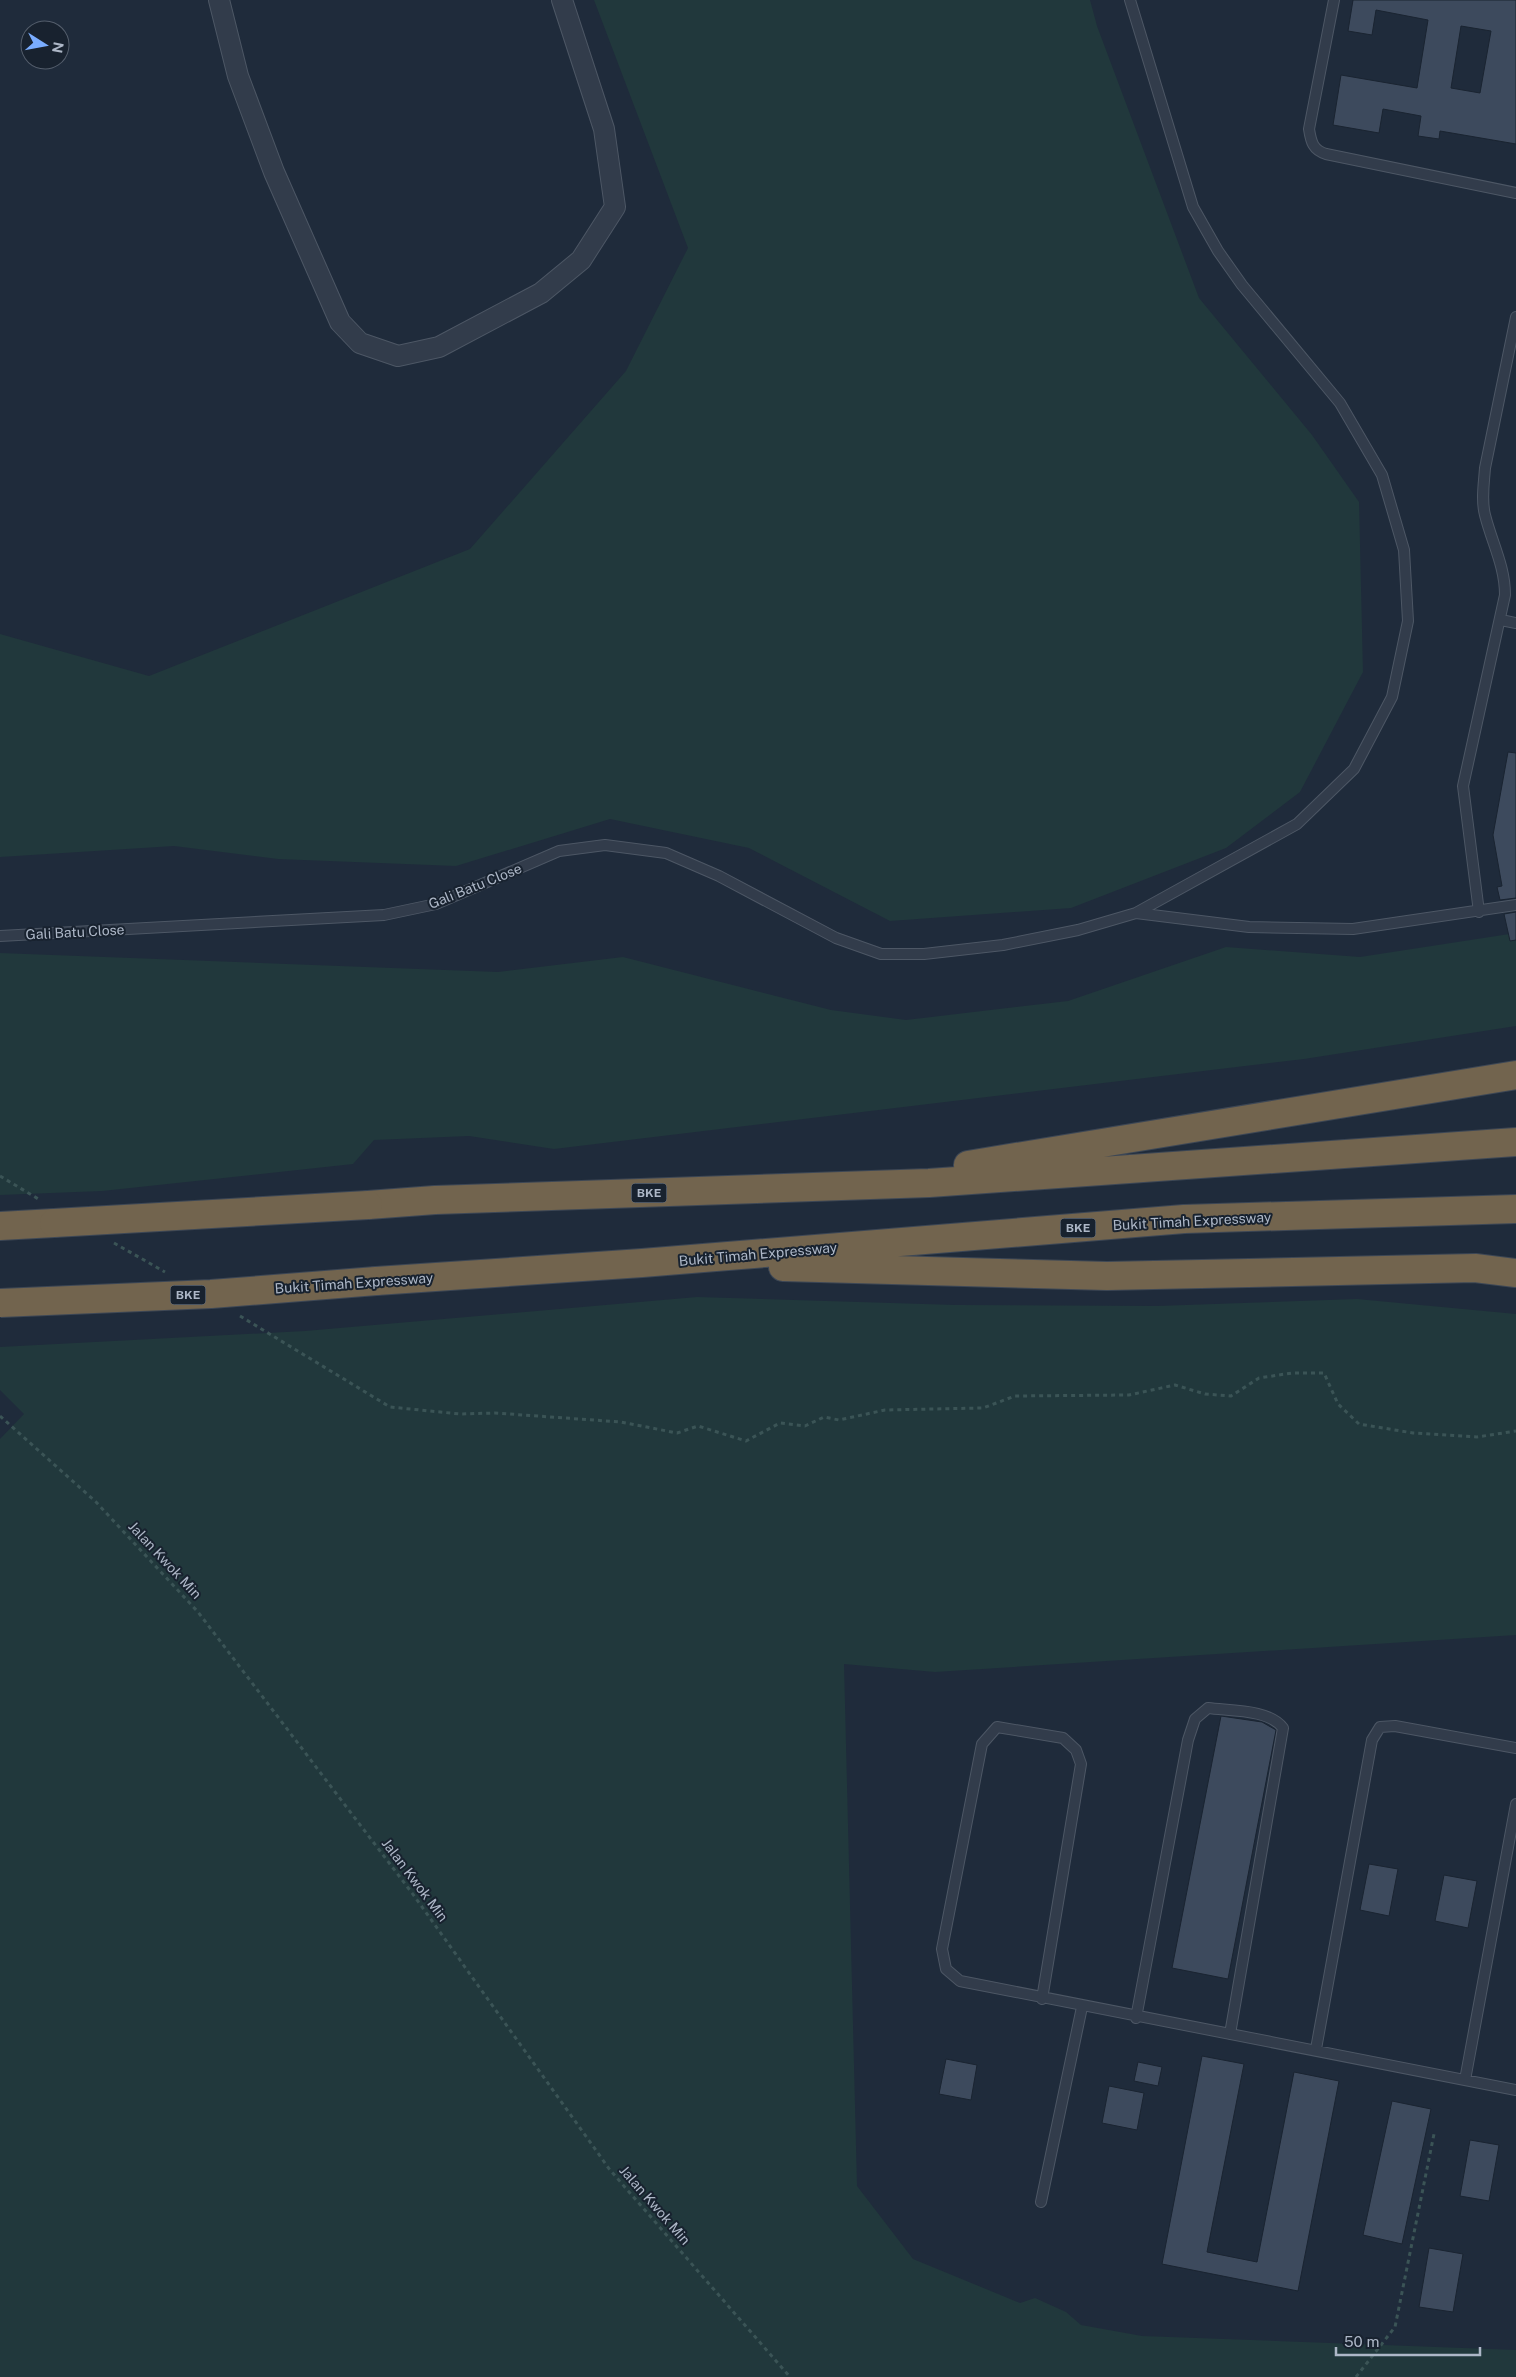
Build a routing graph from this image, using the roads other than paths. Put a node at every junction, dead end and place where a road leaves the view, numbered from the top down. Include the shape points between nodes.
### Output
1 (219, 0) edge
2 (562, 0) edge
3 (1130, 0) edge
4 (1334, 0) edge
5 (1516, 193) edge
6 (1516, 316) edge
7 (1501, 620) junction
8 (1516, 623) edge
9 (1516, 905) edge
10 (1479, 912) junction
11 (1136, 913) junction
12 (0, 936) edge
13 (1516, 1075) edge
14 (1516, 1142) edge
15 (929, 1183) junction
16 (1516, 1209) edge
17 (0, 1226) edge
18 (642, 1263) junction
19 (1516, 1273) edge
20 (0, 1303) edge
21 (1516, 1748) edge
22 (1516, 1804) edge
23 (1042, 1999) junction
24 (1082, 2007) junction
25 (1136, 2018) junction
26 (1230, 2034) junction
27 (1316, 2049) junction
28 (1465, 2080) junction
29 (1516, 2090) edge
30 (1041, 2202) dead end

1 - 2 street via 241,84 274,172 340,322 360,343 398,356 439,347 541,293 581,260 615,207 604,129
3 - 11 lane via 1193,207 1242,285 1340,404 1382,475 1404,550 1408,621 1392,697 1354,769 1296,824
4 - 5 lane via 1309,130 1315,148 1326,154
6 - 7 lane via 1483,491 1484,514 1505,580
7 - 8 lane
7 - 10 lane via 1463,786
9 - 10 lane
10 - 11 lane via 1353,928 1317,929 1249,927
11 - 12 lane, Gali Batu Close via 1078,930 1003,945 924,954 881,954 836,938 718,876 666,853 605,845 559,851 436,904 384,915
13 - 15 highway via 965,1165 946,1171
14 - 15 highway, BKE
15 - 17 highway, BKE, bridge via 435,1200
16 - 18 highway, Bukit Timah Expressway / BKE via 1184,1220
18 - 19 highway via 1107,1276 1474,1268
18 - 20 highway, Bukit Timah Expressway / BKE, bridge via 211,1294
21 - 27 lane via 1395,1726 1380,1727 1372,1740
22 - 28 lane
23 - 23 lane via 960,1981 946,1969 942,1948 982,1744 996,1727 1063,1738 1076,1750 1082,1764
23 - 24 lane
24 - 25 lane
24 - 30 lane
25 - 26 lane
25 - 26 lane via 1188,1740 1195,1719 1208,1708 1255,1714 1277,1720 1283,1728
26 - 27 lane
27 - 28 lane
28 - 29 lane

